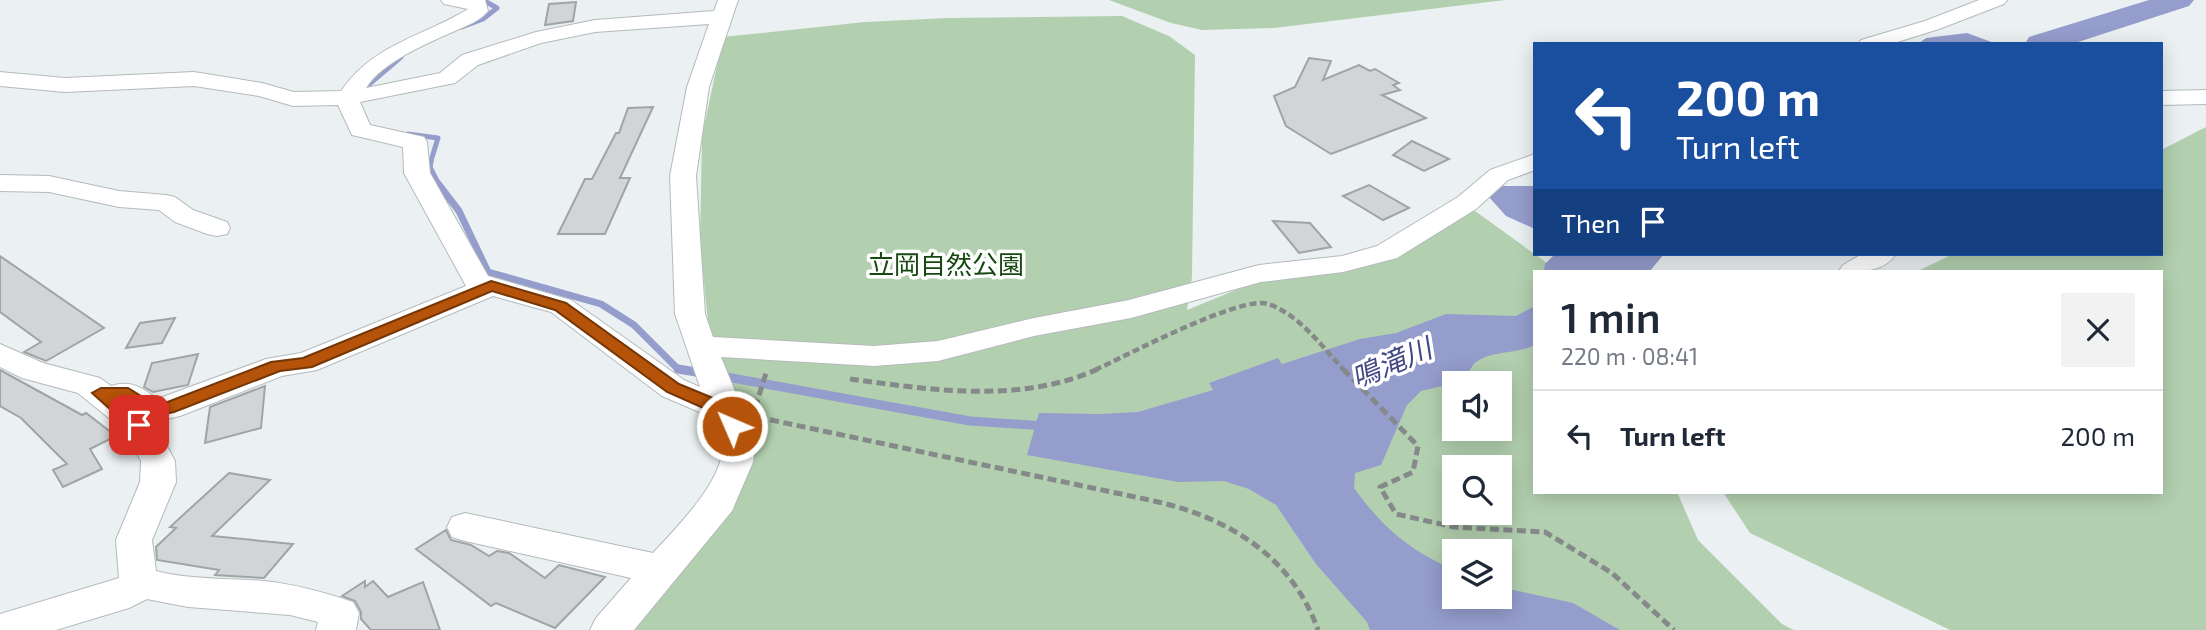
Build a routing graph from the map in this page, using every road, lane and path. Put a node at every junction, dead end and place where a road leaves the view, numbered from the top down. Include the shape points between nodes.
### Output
1 (451, 0) edge
2 (1997, 0) edge
3 (725, 9) edge
4 (1875, 42) edge
5 (0, 79) edge
6 (362, 96) junction
7 (2206, 97) edge
8 (2163, 98) edge
9 (1533, 162) edge
10 (0, 183) edge
11 (217, 228) dead end
12 (1879, 256) edge
13 (1855, 270) edge
14 (491, 286) junction
15 (0, 354) edge
16 (704, 354) junction
17 (756, 367) dead end
18 (768, 368) junction
19 (780, 370) dead end
20 (841, 378) dead end
21 (101, 393) junction
22 (738, 413) junction
23 (465, 527) dead end
24 (661, 570) junction
25 (143, 584) junction
26 (0, 630) edge
27 (336, 630) edge
28 (610, 630) edge
29 (1318, 630) edge
30 (1674, 630) edge

1 - 6 street via 477,3 478,10 408,44 363,75
2 - 4 street
3 - 6 street via 536,38 470,60 447,78
3 - 16 street via 698,87 683,176 687,293
5 - 6 street via 65,85 194,79 293,99
6 - 14 street via 360,130 415,142 417,173 477,282
7 - 8 street
9 - 16 street via 1499,175 1467,204 1387,252 1343,264 1259,274 1131,309 938,351 874,356
10 - 11 street via 49,184 119,199 166,203 184,216
12 - 13 street
14 - 21 street via 306,363 277,366 168,408 151,411 128,394
14 - 22 street via 561,306 673,388
15 - 21 street via 33,371 89,385
16 - 22 street
17 - 18 path
18 - 19 path
18 - 22 path
20 - 30 path via 988,390 1055,386 1247,302 1274,305 1293,318 1418,446 1413,472 1380,487 1396,514 1454,527 1545,532 1612,573
21 - 25 street via 139,425 158,461 158,482 134,540 138,582
22 - 24 street via 739,443 732,478 719,502
22 - 29 path via 1178,506 1227,525 1275,558 1314,615
23 - 24 street
24 - 28 street
25 - 26 street via 115,597
25 - 27 street via 318,604 339,613

